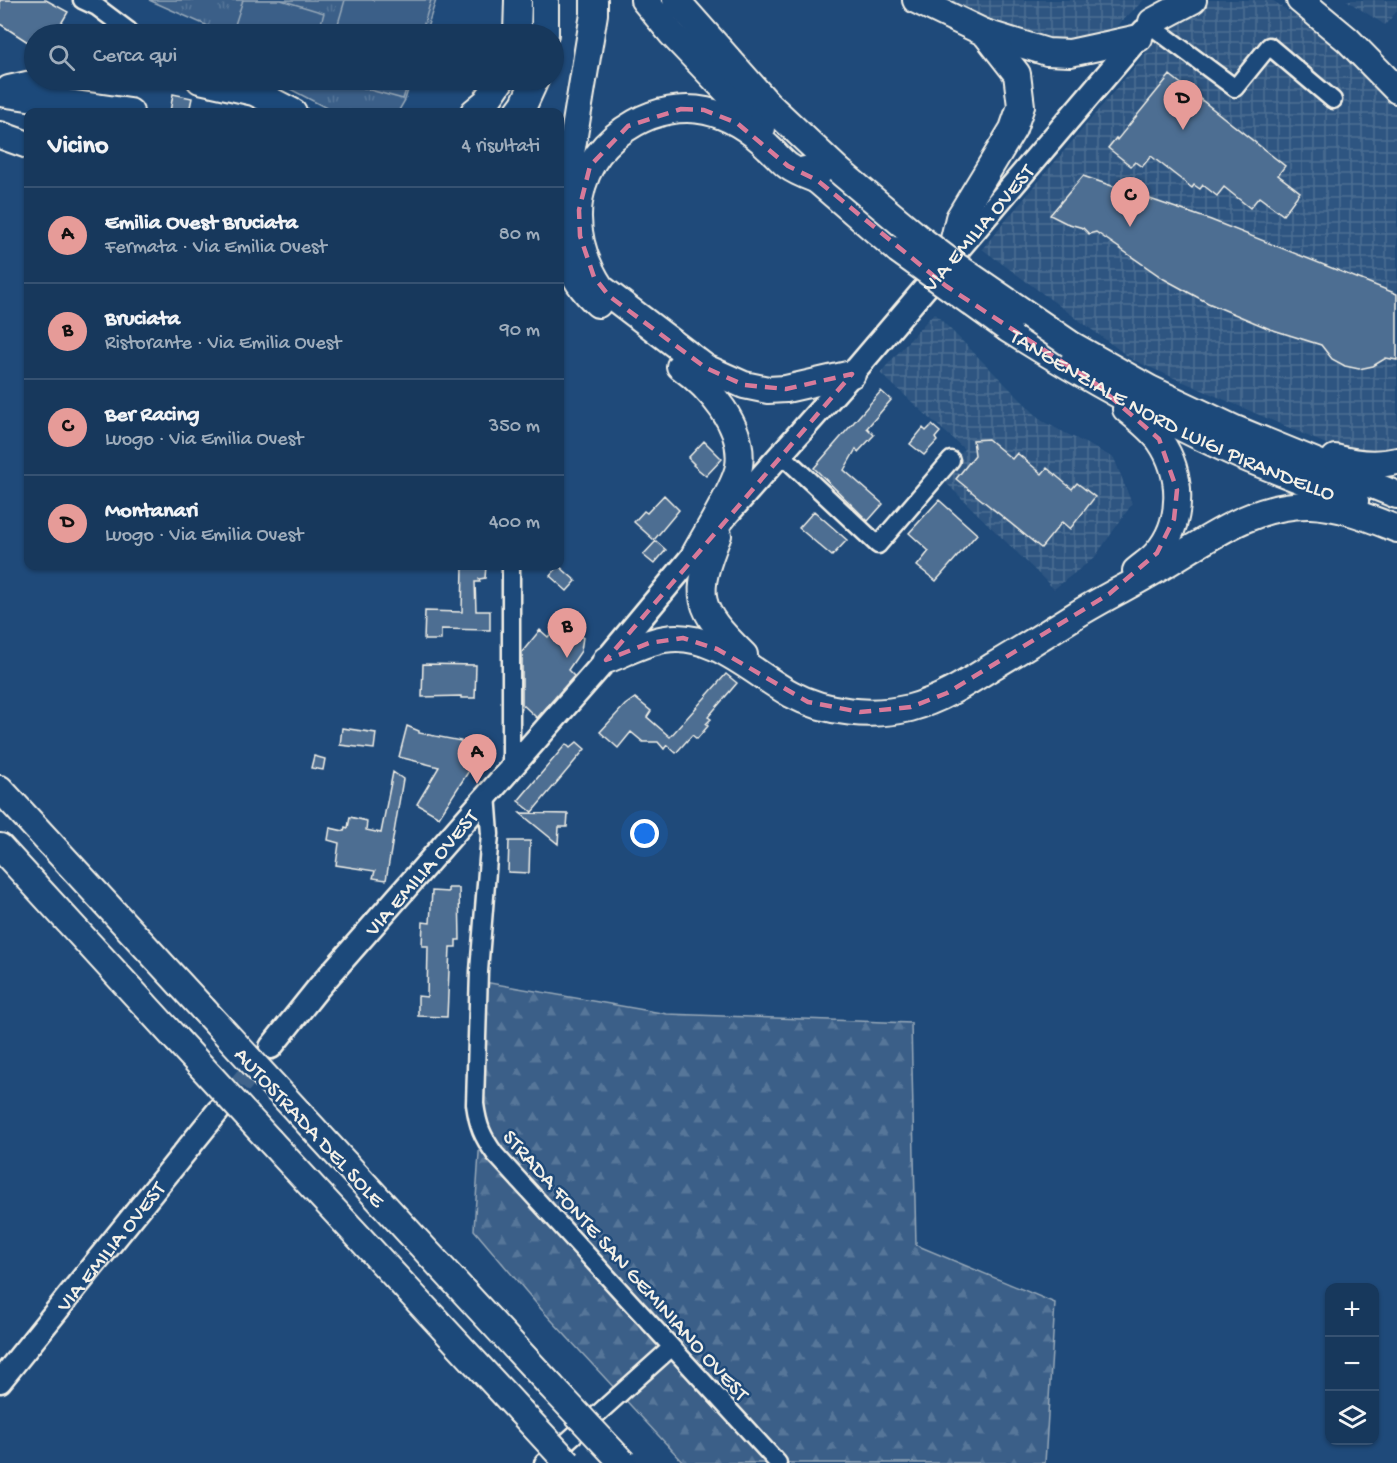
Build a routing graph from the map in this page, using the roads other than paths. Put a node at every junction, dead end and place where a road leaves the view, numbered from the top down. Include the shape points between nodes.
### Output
1 (82, 0) edge
2 (518, 0) edge
3 (545, 0) edge
4 (594, 0) edge
5 (644, 0) edge
6 (675, 0) edge
7 (916, 0) edge
8 (1170, 0) edge
9 (1193, 0) edge
10 (1300, 0) edge
11 (119, 24) edge
12 (517, 24) edge
13 (545, 24) edge
14 (1147, 28) junction
15 (985, 33) junction
16 (24, 86) edge
17 (252, 90) edge
18 (494, 90) edge
19 (530, 90) edge
20 (1397, 90) edge
21 (0, 92) edge
22 (1333, 100) dead end
23 (104, 108) edge
24 (286, 108) edge
25 (479, 108) edge
26 (521, 108) edge
27 (0, 135) edge
28 (24, 144) edge
29 (826, 179) junction
30 (564, 196) edge
31 (564, 246) edge
32 (949, 260) junction
33 (1064, 352) junction
34 (852, 374) junction
35 (1096, 384) junction
36 (1235, 429) junction
37 (780, 453) junction
38 (951, 460) dead end
39 (1397, 461) edge
40 (1397, 495) edge
41 (725, 517) junction
42 (1397, 518) edge
43 (1397, 529) edge
44 (695, 554) junction
45 (511, 570) edge
46 (1109, 594) junction
47 (606, 660) junction
48 (775, 684) junction
49 (511, 766) junction
50 (0, 789) edge
51 (487, 794) junction
52 (0, 846) edge
53 (271, 1047) tunnel mouth
54 (218, 1111) tunnel mouth
55 (671, 1348) junction
56 (0, 1381) edge
57 (543, 1463) edge
58 (568, 1463) edge
59 (623, 1463) edge
60 (778, 1463) edge

1 - 11 street
2 - 12 highway
3 - 13 highway
4 - 30 highway
5 - 29 highway, TANGENZIALE NORD LUIGI PIRANDELLO via 722,88
6 - 29 highway, TANGENZIALE NORD LUIGI PIRANDELLO via 768,104
7 - 15 highway
8 - 14 main road, VIA EMILIA OVEST
9 - 14 highway
10 - 20 highway via 1348,40
14 - 15 highway via 1070,53 1047,52
14 - 22 street via 1234,88 1269,46
14 - 32 main road, VIA EMILIA OVEST
15 - 32 highway via 1017,74 1021,106 1013,129 959,218
16 - 21 highway
17 - 24 highway
18 - 25 highway
19 - 26 highway
21 - 23 highway
27 - 28 highway
29 - 33 highway, TANGENZIALE NORD LUIGI PIRANDELLO, bridge via 919,238
29 - 34 highway via 788,166 766,144 725,117 704,110 657,113 628,126 596,155 582,187 580,236 601,288 706,368 744,385 768,390
31 - 44 highway via 571,271 589,296 689,372 717,401 732,424 739,466
32 - 34 main road, VIA EMILIA OVEST
33 - 35 highway, TANGENZIALE NORD LUIGI PIRANDELLO
33 - 36 highway, TANGENZIALE NORD LUIGI PIRANDELLO
34 - 37 main road, VIA EMILIA OVEST
35 - 42 highway, TANGENZIALE NORD LUIGI PIRANDELLO via 1229,450
35 - 46 highway via 1159,439 1169,456 1178,490 1174,519 1157,553
36 - 39 highway via 1285,438 1356,464
36 - 40 highway, TANGENZIALE NORD LUIGI PIRANDELLO
37 - 38 street via 878,545
37 - 41 main road, VIA EMILIA OVEST
41 - 44 main road, VIA EMILIA OVEST
41 - 48 highway via 703,576 703,600 722,634
43 - 46 highway via 1336,508 1311,505 1262,512 1231,524
44 - 47 main road, VIA EMILIA OVEST
45 - 49 street
46 - 48 highway via 948,693 911,707 878,712 843,710 808,702
47 - 48 highway via 666,638 700,641
47 - 49 main road, VIA EMILIA OVEST
49 - 51 main road, VIA EMILIA OVEST
50 - 59 highway, AUTOSTRADA DEL SOLE, bridge
51 - 53 main road, VIA EMILIA OVEST via 318,987
51 - 55 street, STRADA FONTE SAN GEMINIANO OVEST via 490,834 478,971 478,1124 495,1154
52 - 58 highway, AUTOSTRADA DEL SOLE, bridge
54 - 56 main road, VIA EMILIA OVEST
55 - 57 street
55 - 60 street, STRADA FONTE SAN GEMINIANO OVEST

